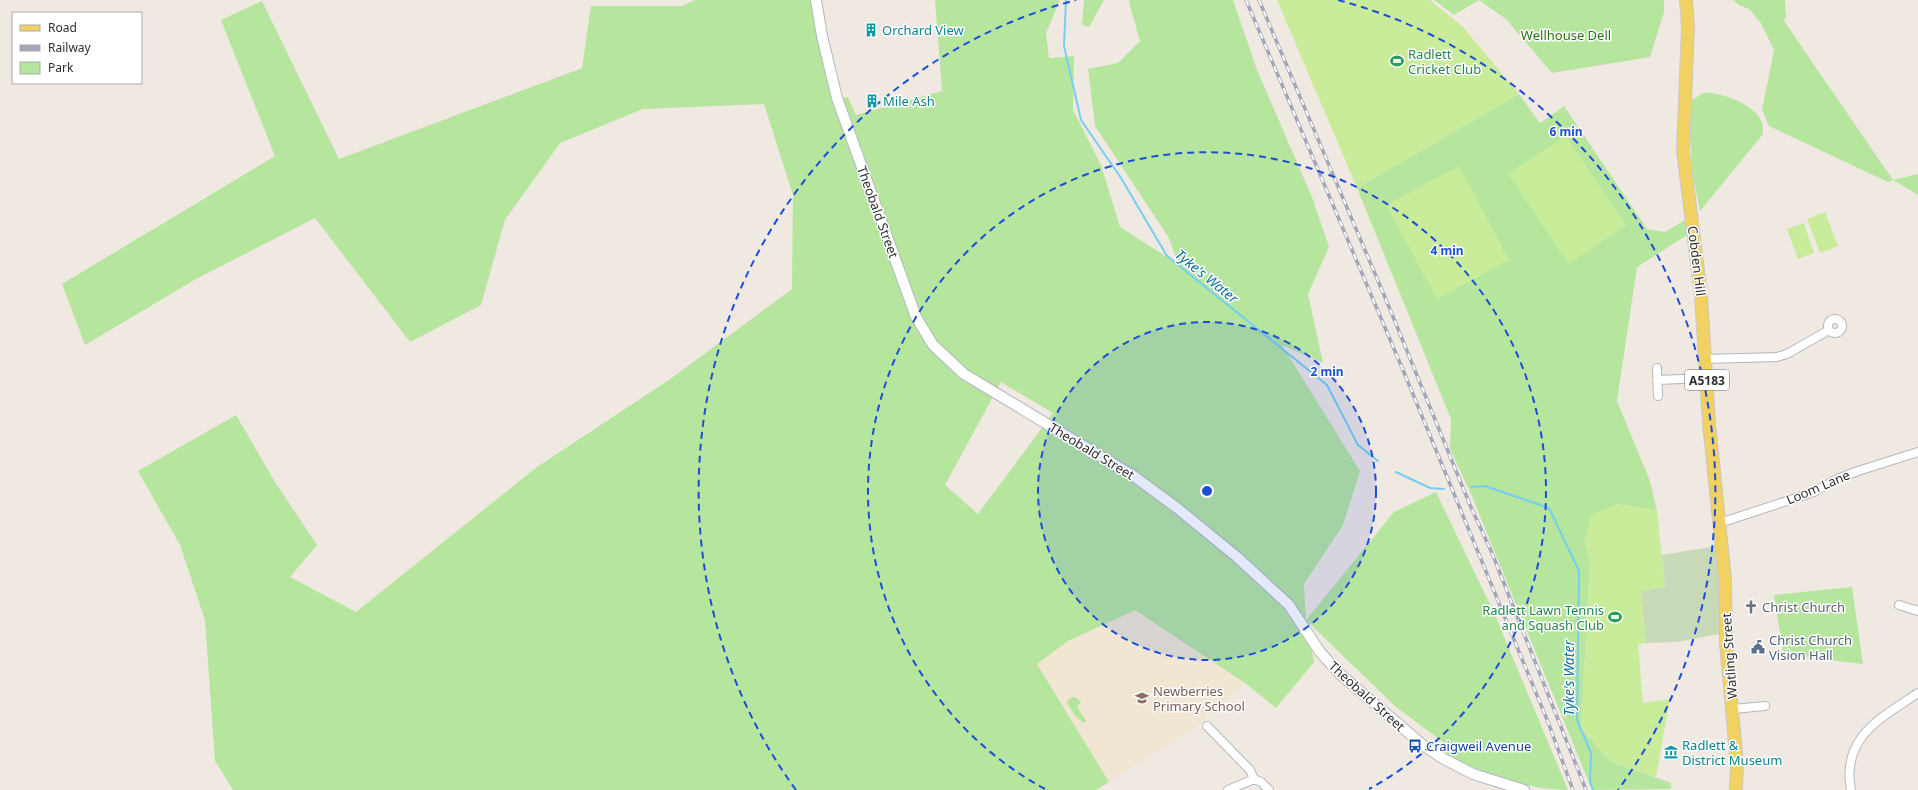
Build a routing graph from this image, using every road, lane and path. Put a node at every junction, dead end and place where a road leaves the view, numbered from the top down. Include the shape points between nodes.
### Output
1 (816, 0) edge
2 (1686, 0) edge
3 (1829, 330) dead end
4 (1706, 359) junction
5 (1657, 368) dead end
6 (1707, 378) junction
7 (1657, 380) junction
8 (1658, 396) dead end
9 (1918, 452) edge
10 (1719, 522) junction
11 (1899, 606) dead end
12 (1918, 611) edge
13 (1918, 692) edge
14 (1765, 706) dead end
15 (1733, 709) junction
16 (1207, 726) dead end
17 (1254, 779) junction
18 (1506, 788) edge
19 (1228, 790) edge
20 (1269, 790) edge
21 (1524, 790) edge
22 (1736, 790) edge
23 (1851, 790) edge

1 - 18 street, Theobald Street via 837,98 916,317 942,355 964,374 1109,461 1160,495 1264,580 1289,605 1329,663 1424,746 1473,774
2 - 4 main road, Cobden Hill / A5183 via 1688,27 1683,151 1701,295
3 - 4 street via 1777,357
4 - 6 main road, Cobden Hill / A5183
5 - 7 street
6 - 7 street
6 - 10 main road, Cobden Hill / A5183 via 1709,430
7 - 8 street
9 - 10 street, Loom Lane via 1837,479 1814,492
10 - 15 main road, Watling Street / A5183 via 1725,579 1726,643
11 - 12 street
13 - 23 street via 1863,733 1850,762
14 - 15 street
15 - 22 main road, Watling Street / A5183
16 - 17 street via 1250,770
17 - 19 street
17 - 20 street
18 - 21 street, Theobald Street

